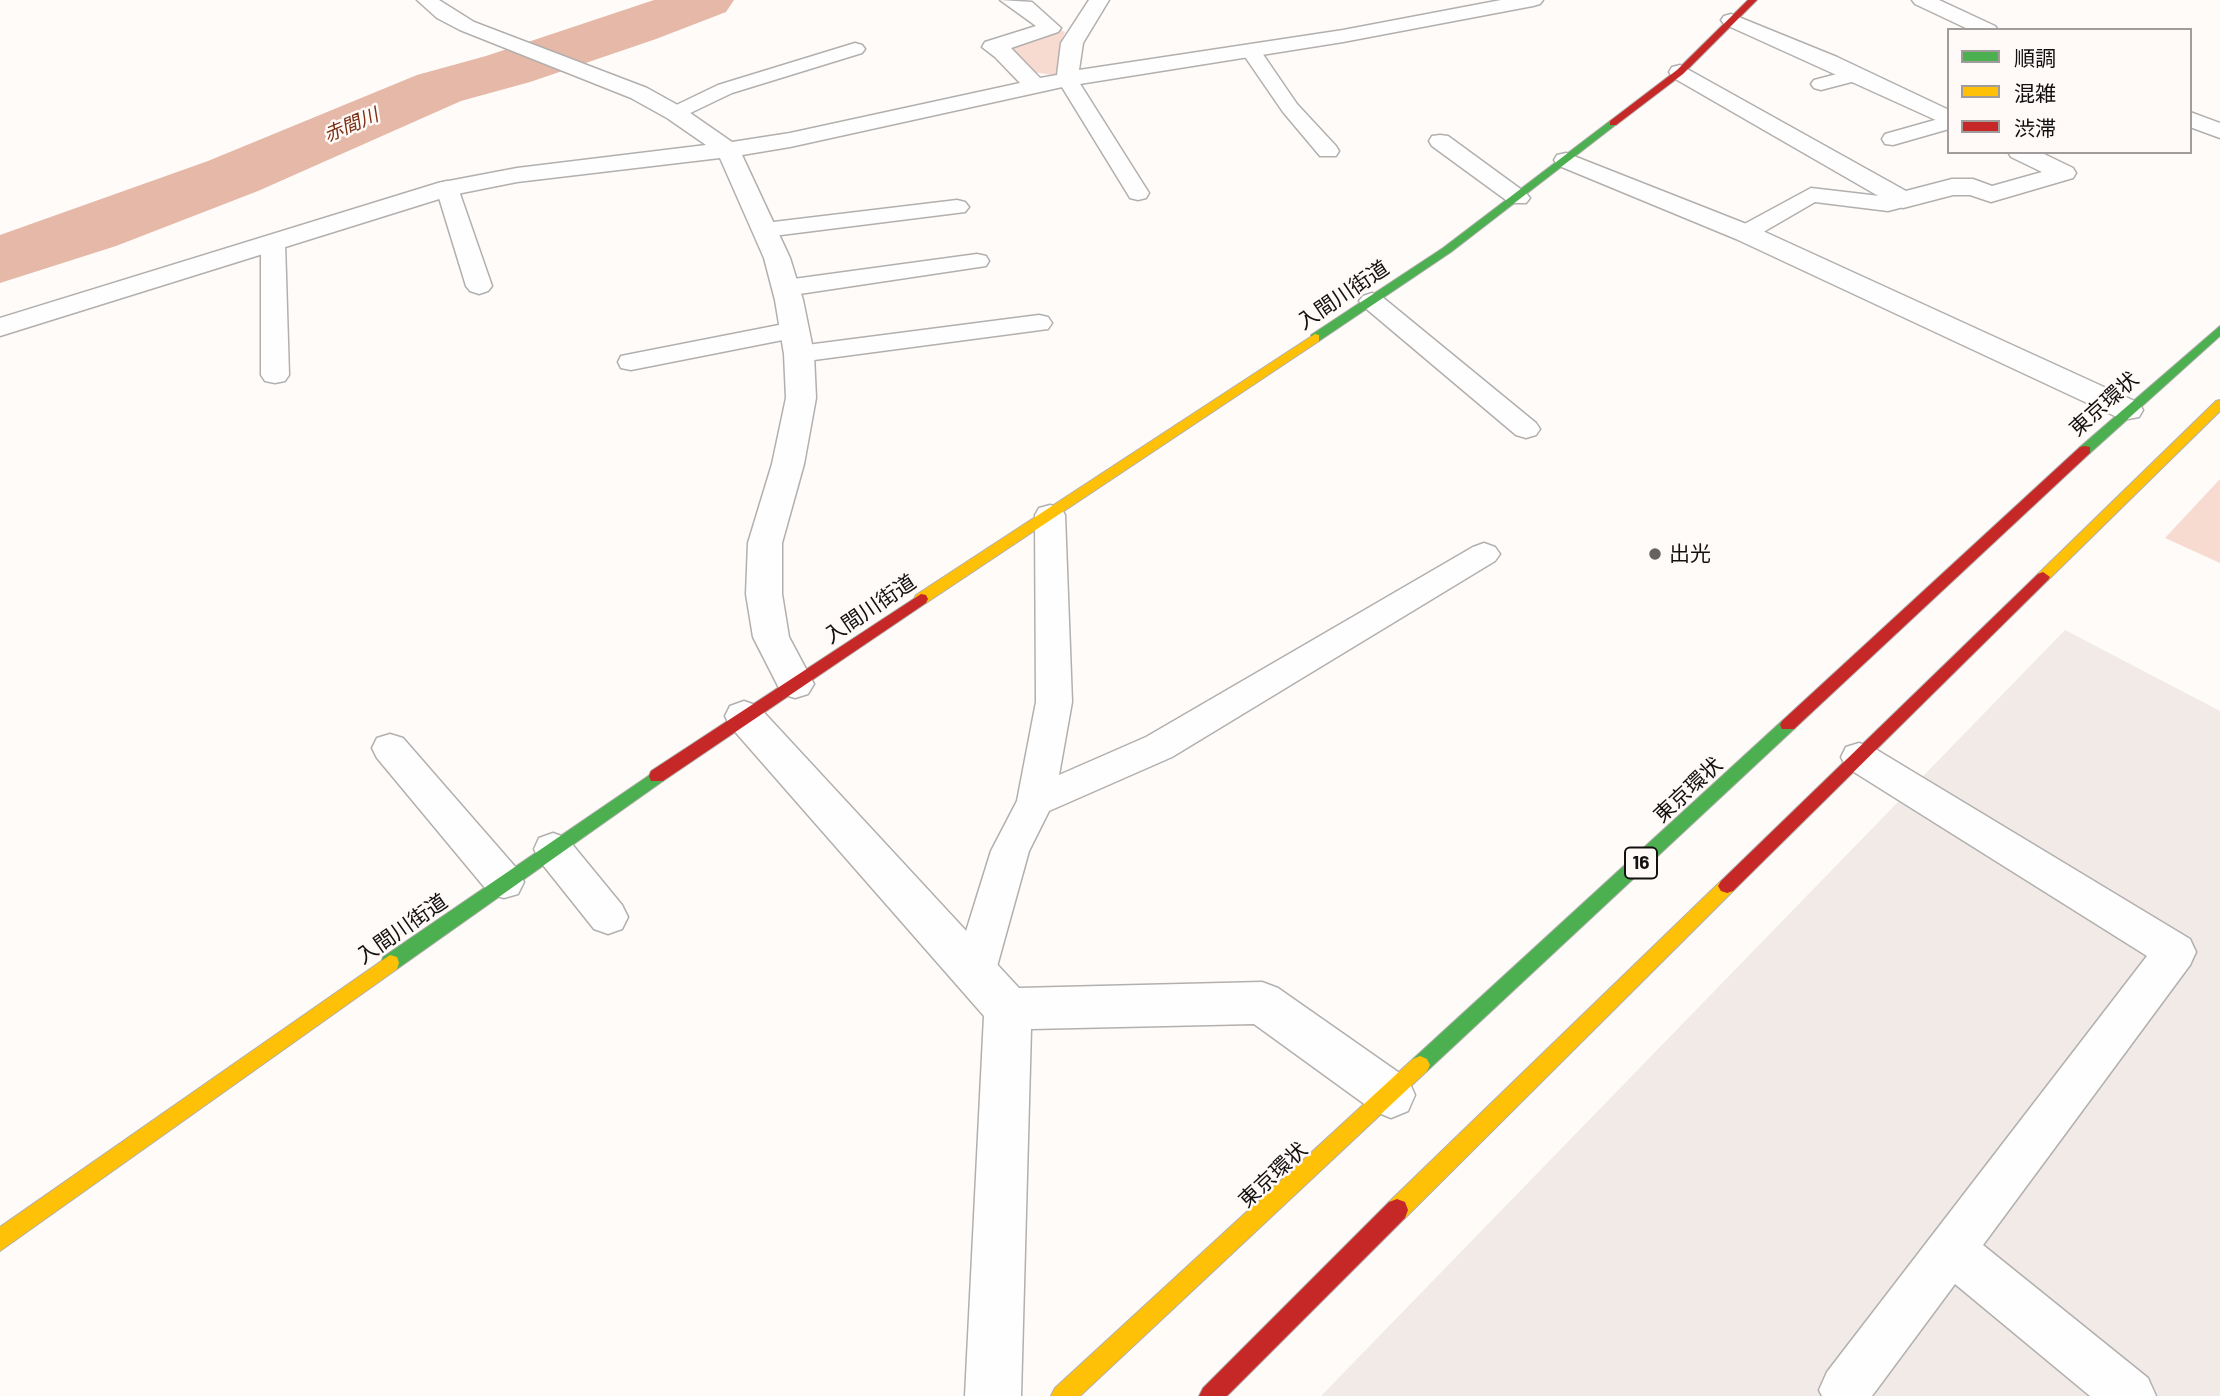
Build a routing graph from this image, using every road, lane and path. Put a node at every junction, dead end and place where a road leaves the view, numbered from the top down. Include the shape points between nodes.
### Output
1 (427, 0) edge
2 (1010, 0) edge
3 (1099, 0) edge
4 (1405, 0) edge
5 (1533, 0) edge
6 (1753, 0) edge
7 (1922, 0) edge
8 (1432, 20) junction
9 (1731, 20) junction
10 (1984, 28) edge
11 (855, 49) dead end
12 (1251, 51) junction
13 (1680, 72) junction
14 (1856, 75) junction
15 (1067, 79) junction
16 (1821, 85) dead end
17 (1037, 87) junction
18 (675, 113) junction
19 (1947, 120) edge
20 (2192, 120) edge
21 (1947, 122) edge
22 (2220, 131) edge
23 (1893, 139) dead end
24 (1440, 141) dead end
25 (728, 150) junction
26 (1328, 151) dead end
27 (2024, 154) edge
28 (1566, 160) junction
29 (447, 188) junction
30 (1138, 193) dead end
31 (1518, 198) junction
32 (1903, 200) junction
33 (957, 207) dead end
34 (765, 230) junction
35 (1745, 233) junction
36 (273, 242) junction
37 (977, 261) dead end
38 (479, 286) dead end
39 (786, 288) junction
40 (1372, 301) junction
41 (1039, 323) dead end
42 (0, 327) edge
43 (2220, 330) edge
44 (796, 342) junction
45 (631, 362) dead end
46 (275, 375) dead end
47 (2220, 404) edge
48 (2128, 410) junction
49 (1526, 429) dead end
50 (1050, 515) junction
51 (1484, 554) dead end
52 (795, 684) junction
53 (744, 716) junction
54 (390, 748) dead end
55 (1859, 757) junction
56 (1036, 801) junction
57 (553, 849) junction
58 (504, 882) junction
59 (608, 917) dead end
60 (975, 970) junction
61 (1008, 1009) junction
62 (1391, 1096) junction
63 (0, 1240) edge
64 (1951, 1250) junction
65 (1845, 1390) dead end
66 (993, 1396) edge
67 (1063, 1396) edge
68 (1211, 1396) edge
69 (2130, 1396) edge

1 - 18 street via 467,26 639,93
2 - 17 street via 1051,27 993,47
3 - 15 street via 1072,43
4 - 8 street
5 - 8 street
6 - 9 main road, 入間川街道
7 - 10 street
8 - 12 street
9 - 13 main road, 入間川街道
9 - 14 street
11 - 18 lane via 725,89
12 - 15 street
12 - 26 lane via 1290,108
13 - 28 main road, 入間川街道
13 - 32 street
14 - 16 lane
14 - 19 street
15 - 17 street
15 - 30 lane
17 - 25 street
18 - 25 street
20 - 22 street
21 - 23 lane
24 - 31 lane
25 - 29 street via 517,175
25 - 34 street
27 - 32 street via 2064,173 1991,194 1973,187 1952,187
28 - 31 main road, 入間川街道
28 - 35 street
29 - 36 street
29 - 38 lane
31 - 40 main road, 入間川街道
32 - 35 lane via 1888,204 1811,195
33 - 34 lane
34 - 39 street
35 - 48 street
36 - 42 street
36 - 46 lane
37 - 39 lane
39 - 44 street
40 - 49 lane
40 - 50 main road, 入間川街道
41 - 44 lane
43 - 48 main road, 東京環状 / 16
44 - 45 lane
44 - 52 street via 801,398 765,543 764,594 771,638
47 - 55 main road
48 - 62 main road, 東京環状 / 16
50 - 52 main road, 入間川街道
50 - 56 lane via 1054,702
51 - 56 lane via 1159,747
52 - 53 main road, 入間川街道
53 - 57 main road, 入間川街道
53 - 60 street
54 - 58 lane
55 - 64 lane via 2175,952
55 - 68 main road
56 - 60 lane via 1010,850
57 - 58 main road, 入間川街道
57 - 59 lane
58 - 63 main road, 入間川街道
60 - 61 street
61 - 62 street via 1262,1003
61 - 66 street
62 - 67 main road, 東京環状 / 16
64 - 65 lane
64 - 69 lane

